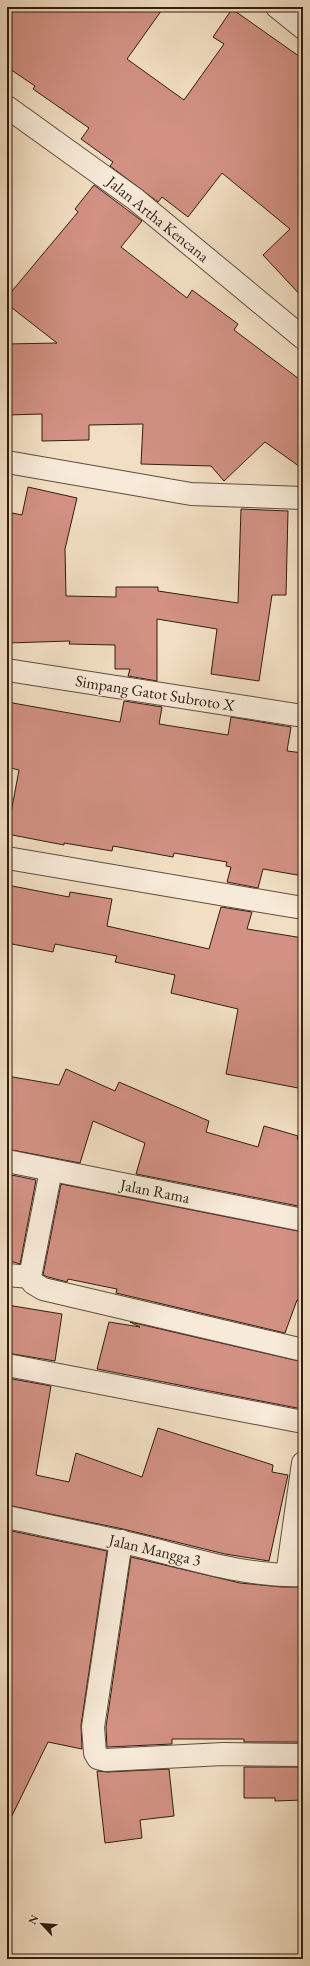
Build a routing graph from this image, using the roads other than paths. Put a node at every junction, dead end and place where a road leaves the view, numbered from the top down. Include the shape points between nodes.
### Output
1 (276, 7) edge
2 (303, 28) edge
3 (7, 106) edge
4 (303, 338) edge
5 (7, 462) edge
6 (303, 498) edge
7 (7, 670) edge
8 (303, 716) edge
9 (7, 858) edge
10 (303, 908) edge
11 (7, 1161) edge
12 (51, 1170) junction
13 (303, 1220) edge
14 (7, 1275) edge
15 (30, 1277) junction
16 (303, 1350) edge
17 (7, 1365) edge
18 (303, 1422) edge
19 (303, 1463) edge
20 (7, 1517) edge
21 (121, 1541) junction
22 (295, 1575) edge
23 (303, 1755) edge

1 - 2 street
3 - 4 street, Jalan Artha Kencana via 135,199
5 - 6 street via 191,494
7 - 8 street, Simpang Gatot Subroto X
9 - 10 street
11 - 12 street, Jalan Rama
12 - 13 street, Jalan Rama
12 - 15 street
14 - 15 street
15 - 16 street via 33,1283 43,1289
17 - 18 street
19 - 22 street
20 - 21 street, Jalan Mangga 3
21 - 22 street, Jalan Mangga 3 via 257,1573
21 - 23 street via 93,1727 95,1753 98,1758 106,1760 223,1754

